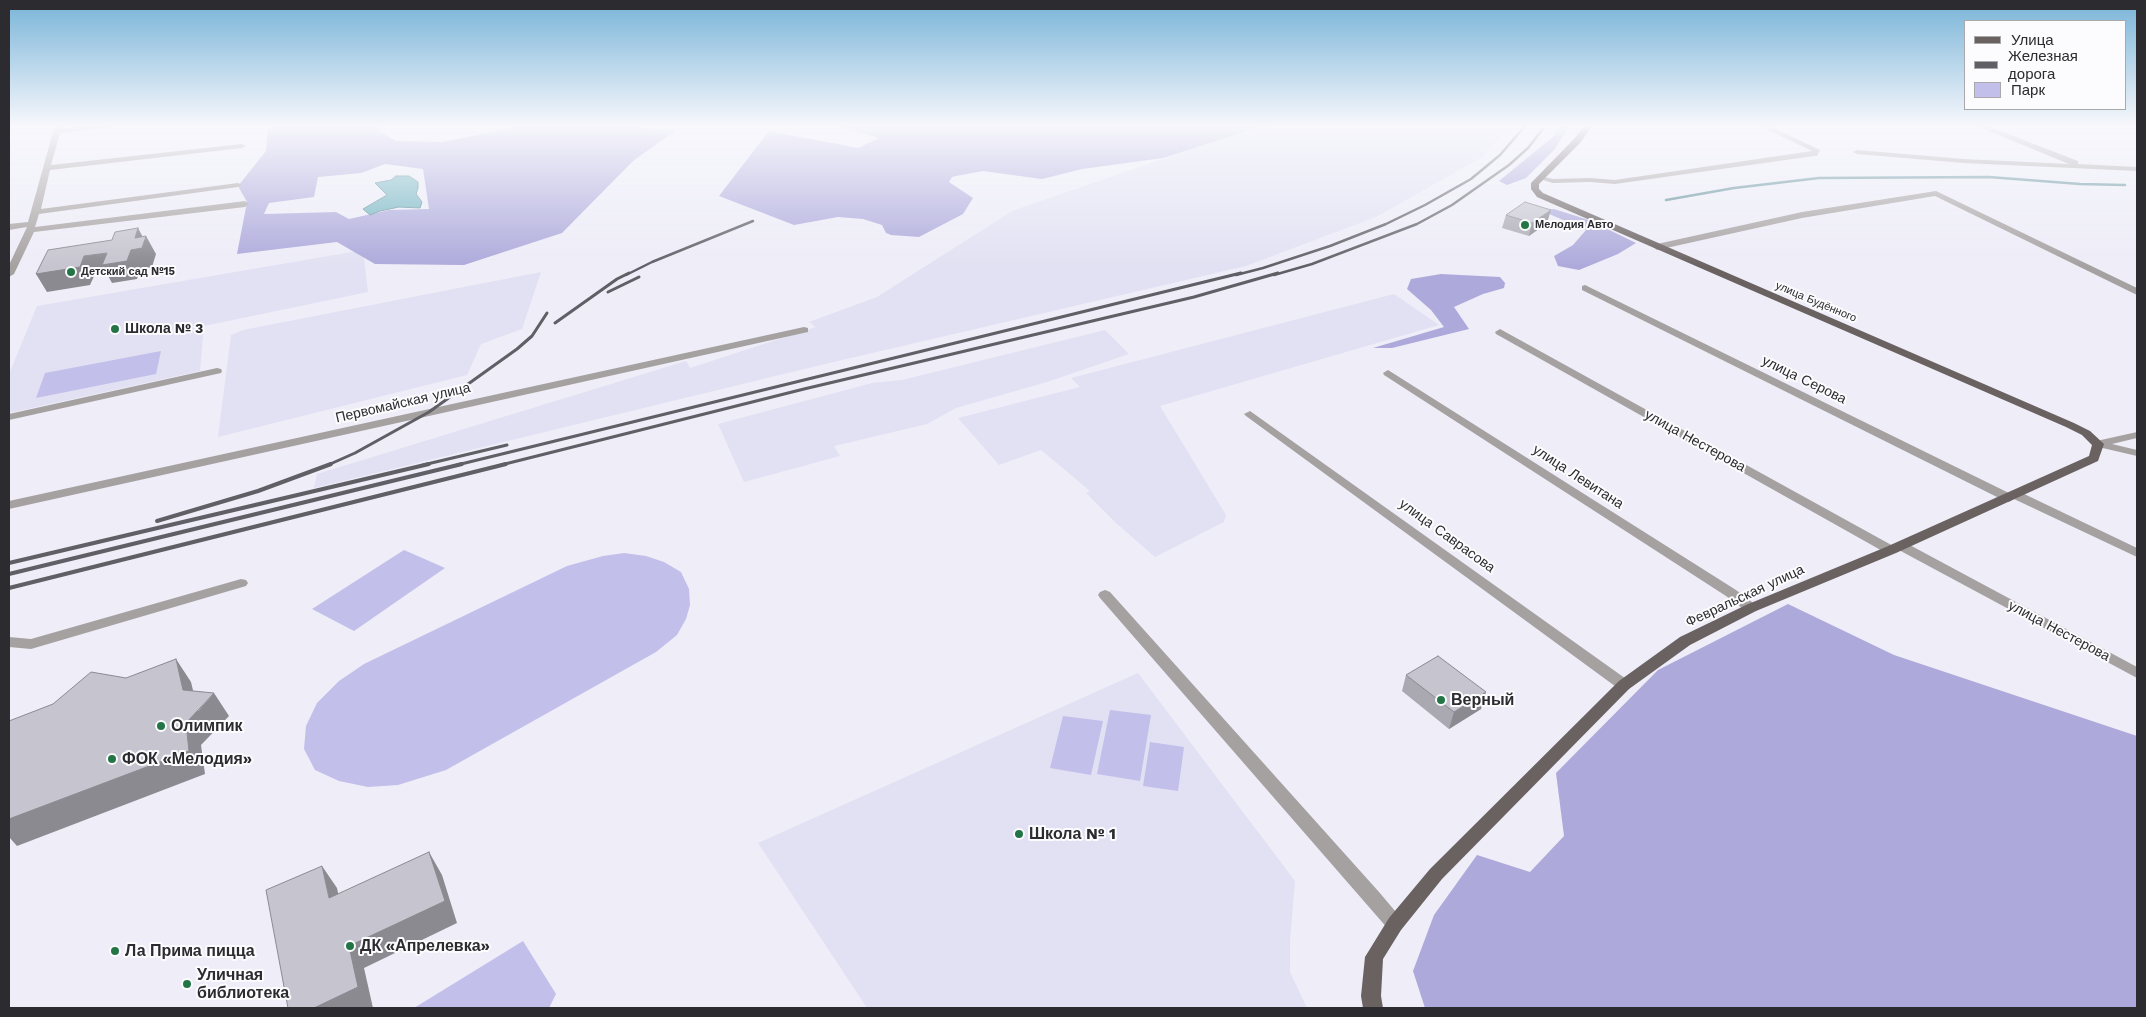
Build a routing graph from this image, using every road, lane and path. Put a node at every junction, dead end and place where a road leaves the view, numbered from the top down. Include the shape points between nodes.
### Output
1 (45, 172) edge
2 (1546, 172) edge
3 (1683, 172) edge
4 (2098, 172) edge
5 (1540, 178) junction
6 (2112, 178) dead end
7 (238, 186) dead end
8 (245, 204) dead end
9 (36, 212) junction
10 (9, 227) edge
11 (31, 227) junction
12 (1657, 247) junction
13 (9, 274) edge
14 (1584, 288) dead end
15 (2137, 292) edge
16 (804, 330) dead end
17 (1500, 332) dead end
18 (218, 371) dead end
19 (1388, 373) dead end
20 (1250, 414) dead end
21 (9, 417) edge
22 (2137, 435) edge
23 (2098, 444) junction
24 (2137, 454) edge
25 (2013, 496) junction
26 (9, 505) edge
27 (1896, 548) junction
28 (2137, 553) edge
29 (241, 583) dead end
30 (1106, 595) dead end
31 (1751, 608) junction
32 (9, 642) edge
33 (2137, 673) edge
34 (1624, 685) junction
35 (1395, 924) junction
36 (1373, 1008) edge

1 - 9 street
2 - 5 main road
3 - 5 street via 1615,182
4 - 6 street
5 - 12 main road, улица Будённого via 1534,187 1546,199
7 - 9 street
8 - 11 street
9 - 11 street
10 - 11 street
11 - 13 street
12 - 15 street via 1802,215 1936,193
12 - 23 main road, улица Будённого via 2070,425
14 - 25 street, улица Серова
16 - 26 street, Первомайская улица
17 - 27 street, улица Нестерова
18 - 21 street
19 - 31 street, улица Левитана
20 - 34 street, улица Саврасова
22 - 23 street
23 - 24 street
23 - 25 main road, Февральская улица via 2094,458
25 - 27 main road, Февральская улица
25 - 28 street, улица Серова
27 - 31 main road, Февральская улица
27 - 33 street, улица Нестерова
29 - 32 street via 31,644
30 - 35 street
31 - 34 main road, Февральская улица via 1685,641
34 - 35 main road, Февральская улица via 1436,874
35 - 36 main road, Февральская улица via 1374,957 1370,996

